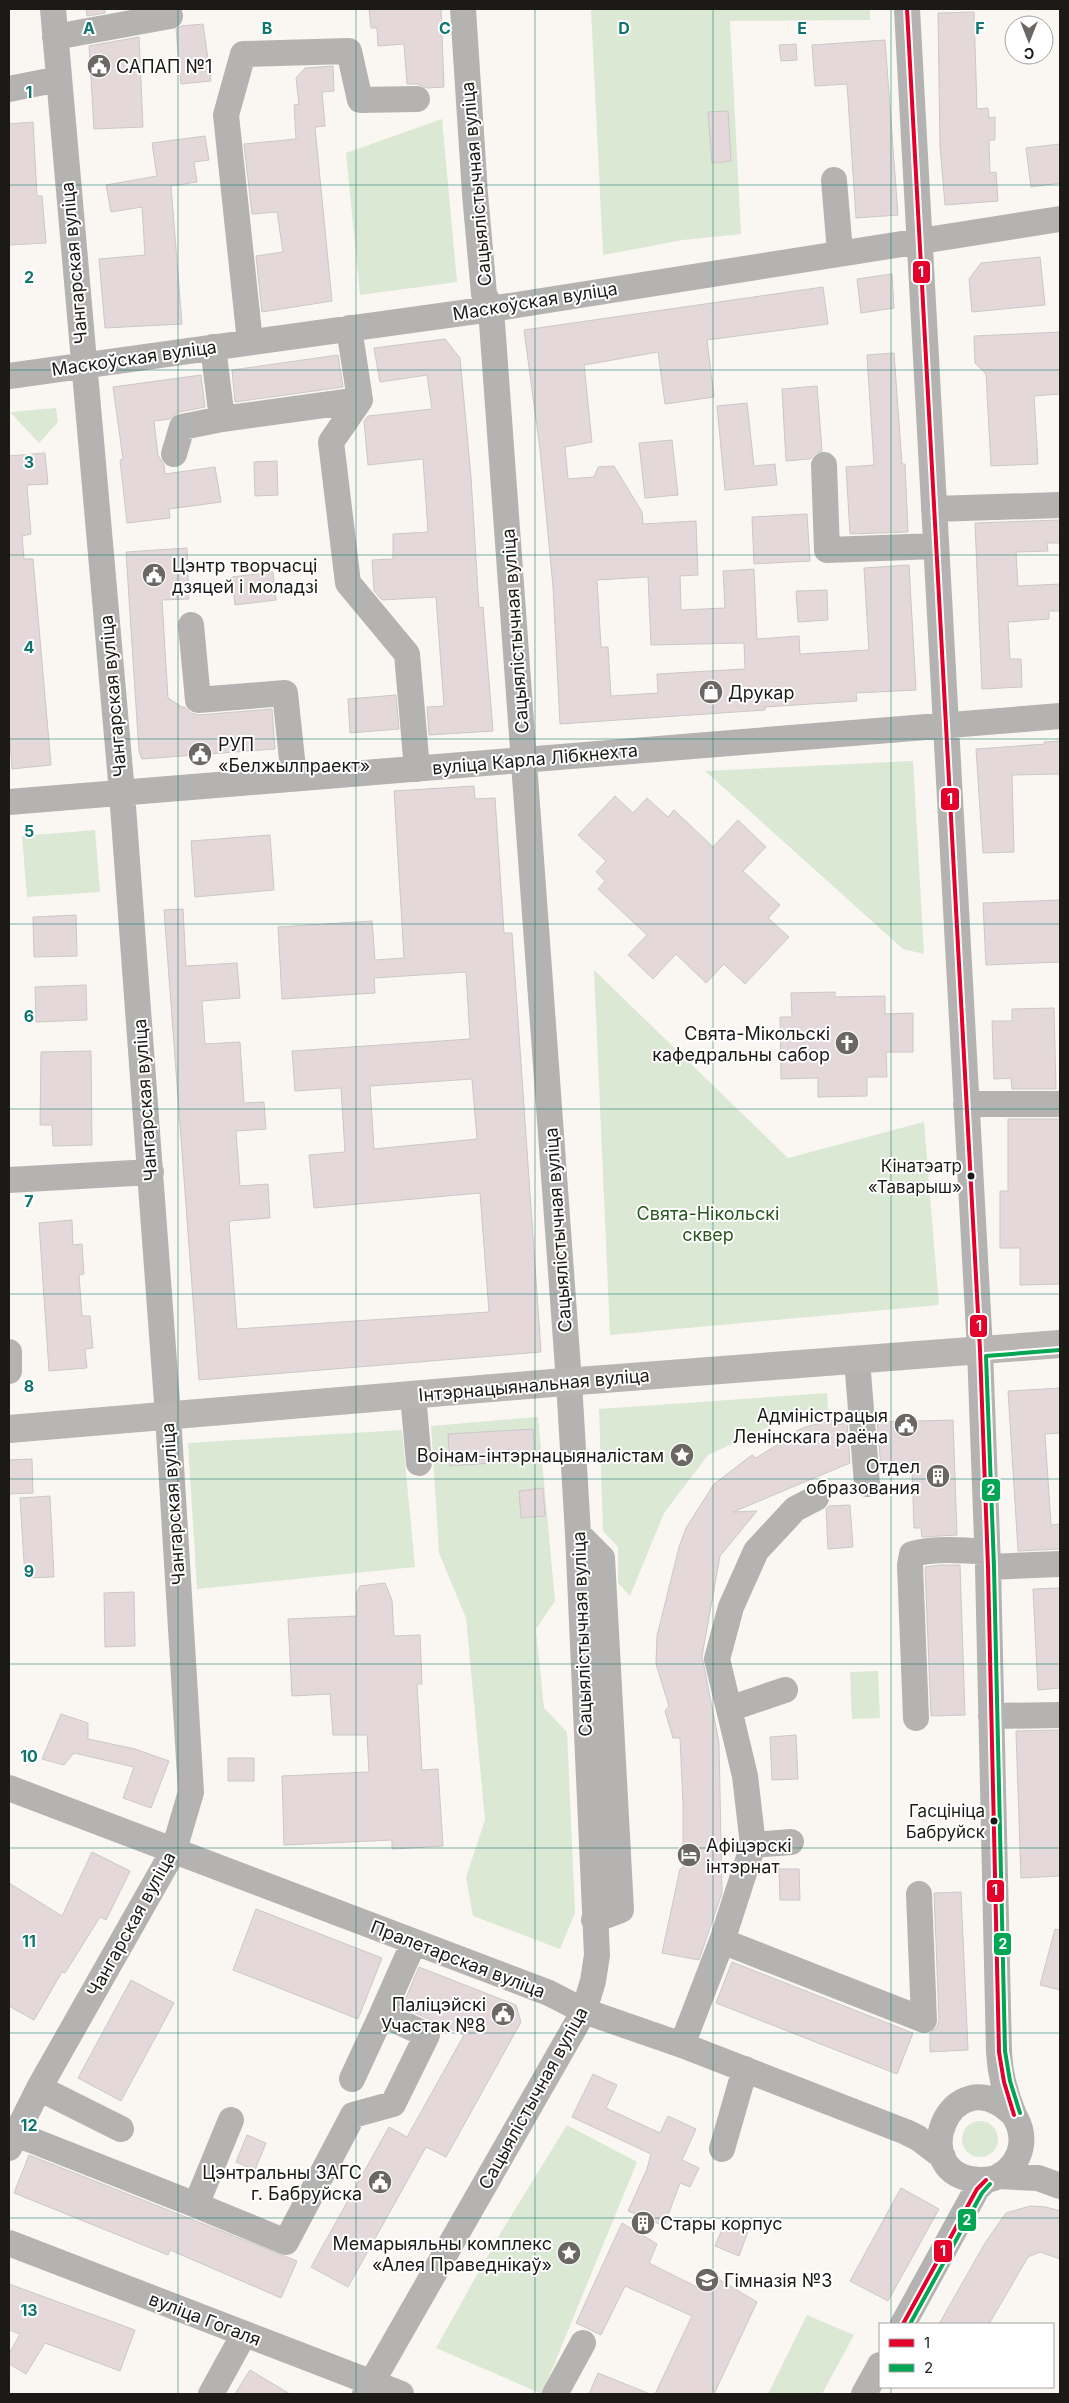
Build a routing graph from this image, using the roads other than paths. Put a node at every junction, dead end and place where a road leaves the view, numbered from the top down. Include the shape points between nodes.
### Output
1 (53, 9) edge
2 (462, 9) edge
3 (907, 9) edge
4 (170, 16) dead end
5 (55, 37) junction
6 (59, 78) junction
7 (9, 89) edge
8 (417, 99) dead end
9 (834, 180) dead end
10 (1060, 219) edge
11 (921, 240) junction
12 (840, 252) junction
13 (491, 309) junction
14 (350, 328) junction
15 (250, 342) junction
16 (213, 347) junction
17 (83, 365) junction
18 (9, 376) edge
19 (360, 400) junction
20 (222, 418) junction
21 (174, 454) dead end
22 (824, 464) dead end
23 (1060, 505) edge
24 (934, 509) junction
25 (936, 546) junction
26 (191, 625) dead end
27 (1060, 716) edge
28 (945, 725) junction
29 (524, 761) junction
30 (417, 769) junction
31 (294, 778) junction
32 (122, 793) junction
33 (9, 802) edge
34 (966, 1104) junction
35 (1060, 1104) edge
36 (151, 1172) junction
37 (9, 1180) edge
38 (1060, 1344) edge
39 (980, 1350) junction
40 (9, 1352) edge
41 (857, 1360) junction
42 (9, 1371) edge
43 (569, 1382) junction
44 (413, 1395) junction
45 (168, 1416) junction
46 (9, 1429) edge
47 (419, 1463) dead end
48 (867, 1484) dead end
49 (816, 1498) dead end
50 (987, 1559) junction
51 (1060, 1564) edge
52 (785, 1690) dead end
53 (729, 1709) junction
54 (1060, 1715) edge
55 (991, 1716) junction
56 (916, 1718) dead end
57 (9, 1788) edge
58 (791, 1842) dead end
59 (752, 1845) junction
60 (174, 1850) junction
61 (919, 1894) dead end
62 (722, 1940) junction
63 (414, 1942) junction
64 (584, 2011) junction
65 (382, 2014) junction
66 (682, 2045) junction
67 (1000, 2060) junction
68 (744, 2069) junction
69 (352, 2080) dead end
70 (39, 2088) junction
71 (964, 2101) junction
72 (1014, 2115) junction
73 (944, 2118) junction
74 (231, 2120) dead end
75 (121, 2129) dead end
76 (906, 2132) junction
77 (12, 2141) edge
78 (1022, 2142) junction
79 (722, 2149) dead end
80 (946, 2162) junction
81 (993, 2178) junction
82 (1049, 2182) edge
83 (196, 2205) junction
84 (966, 2209) junction
85 (9, 2243) edge
86 (904, 2323) edge
87 (244, 2334) junction
88 (583, 2343) dead end
89 (879, 2367) edge
90 (369, 2388) edge
91 (211, 2394) edge
92 (401, 2394) edge
93 (555, 2394) edge
94 (864, 2394) edge

1 - 5 street, Чангарская вуліца
2 - 13 street, Сацыялістычная вуліца via 479,244 484,294
3 - 11 street
4 - 5 street
5 - 6 street, Чангарская вуліца
6 - 7 street
6 - 17 street, Чангарская вуліца
8 - 15 street via 360,100 349,51 242,54 226,115
9 - 12 street
10 - 11 street, Маскоўская вуліца
11 - 12 street, Маскоўская вуліца
11 - 24 street
12 - 13 street, Маскоўская вуліца
13 - 14 street, Маскоўская вуліца
13 - 29 street, Сацыялістычная вуліца
14 - 15 street, Маскоўская вуліца
14 - 19 street
15 - 16 street, Маскоўская вуліца
16 - 17 street, Маскоўская вуліца
16 - 20 street
17 - 18 street, Маскоўская вуліца
17 - 32 street, Чангарская вуліца
19 - 20 street
19 - 30 street via 331,442 348,583 407,654
20 - 21 street via 182,427
22 - 25 street via 827,550
23 - 24 street
24 - 25 street
25 - 28 street
26 - 31 street via 198,700 285,694
27 - 28 street, вуліца Карла Лібкнехта
28 - 29 street, вуліца Карла Лібкнехта
28 - 34 street
29 - 30 street, вуліца Карла Лібкнехта
29 - 43 street, Сацыялістычная вуліца
30 - 31 street, вуліца Карла Лібкнехта
31 - 32 street, вуліца Карла Лібкнехта
32 - 33 street, вуліца Карла Лібкнехта
32 - 36 street, Чангарская вуліца
34 - 35 street
34 - 39 street
36 - 37 street
36 - 45 street, Чангарская вуліца
38 - 39 main road, Інтэрнацыянальная вуліца
39 - 41 main road, Інтэрнацыянальная вуліца
39 - 50 street
40 - 42 street
41 - 43 main road, Інтэрнацыянальная вуліца
41 - 48 street
43 - 44 main road, Інтэрнацыянальная вуліца
43 - 64 street, Сацыялістычная вуліца via 597,1955
44 - 45 main road, Інтэрнацыянальная вуліца
44 - 47 street
45 - 46 main road, Інтэрнацыянальная вуліца
45 - 60 street, Чангарская вуліца via 190,1792
49 - 53 street via 795,1509 756,1551 731,1607 717,1659
50 - 51 street
50 - 55 street
50 - 56 street via 968,1550 912,1554
52 - 53 street
53 - 59 street via 744,1776
54 - 55 street
55 - 67 street
57 - 60 street, Пралетарская вуліца
58 - 59 street
59 - 62 street
60 - 63 street, Пралетарская вуліца
60 - 70 street, Чангарская вуліца
61 - 62 street via 924,2020
62 - 66 street
63 - 64 street, Пралетарская вуліца via 549,1993
63 - 65 street
64 - 66 street, Пралетарская вуліца
64 - 90 street, Сацыялістычная вуліца
65 - 69 street
65 - 83 street via 427,2035 394,2104 353,2115 286,2242
66 - 68 street, Пралетарская вуліца
67 - 71 street via 989,2082
67 - 72 street
68 - 76 street, Пралетарская вуліца
68 - 79 street
70 - 75 street
70 - 77 street, Чангарская вуліца
71 - 72 street via 991,2099
71 - 73 street
72 - 78 street
73 - 76 street via 932,2126
73 - 80 street via 939,2144
74 - 83 street
76 - 80 street, Пралетарская вуліца
77 - 83 street
78 - 81 street via 1010,2168
78 - 82 street
80 - 81 street via 960,2175 972,2180
80 - 84 street via 964,2192
81 - 82 street
81 - 84 street via 977,2189
84 - 86 street
85 - 87 street, вуліца Гогаля
87 - 90 street, вуліца Гогаля
87 - 91 street
88 - 93 street
89 - 94 street
90 - 92 street, вуліца Гогаля

